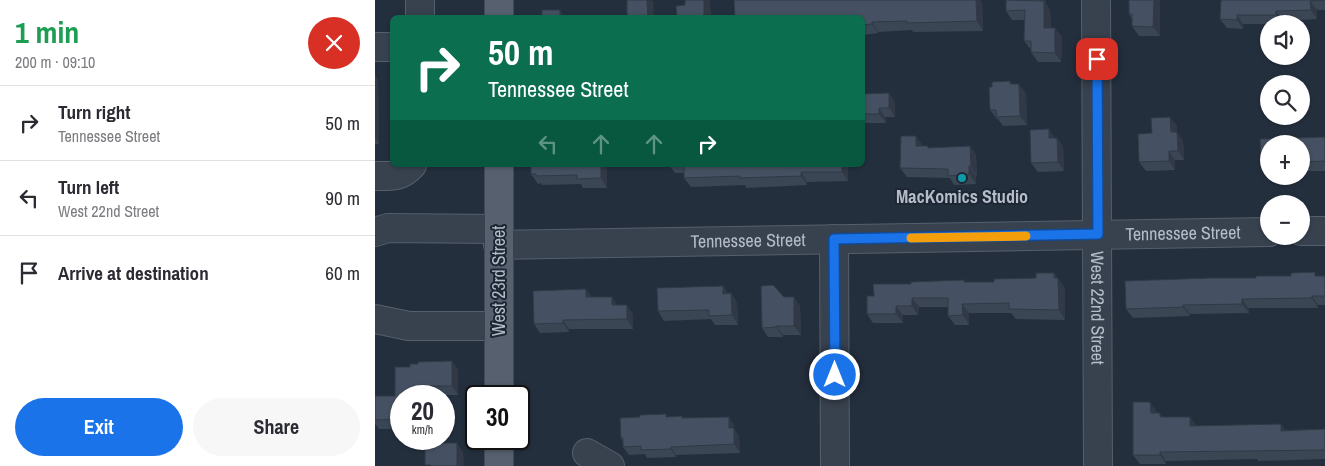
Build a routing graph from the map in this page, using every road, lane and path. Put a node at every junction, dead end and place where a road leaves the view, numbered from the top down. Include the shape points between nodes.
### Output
1 (420, 0) edge
2 (499, 0) edge
3 (1096, 0) edge
4 (420, 15) edge
5 (499, 15) edge
6 (375, 47) edge
7 (390, 47) edge
8 (410, 167) edge
9 (499, 167) edge
10 (375, 176) edge
11 (1325, 230) edge
12 (1310, 231) edge
13 (375, 232) edge
14 (1260, 232) edge
15 (1098, 234) junction
16 (498, 237) junction
17 (834, 239) junction
18 (375, 319) edge
19 (499, 326) junction
20 (499, 385) edge
21 (499, 450) edge
22 (499, 466) edge
23 (835, 466) edge
24 (1098, 466) edge

1 - 4 street
2 - 5 main road
3 - 15 street, West 22nd Street
6 - 7 street
8 - 10 street via 398,176
9 - 16 main road, West 23rd Street
11 - 12 street
13 - 16 street, Tennessee Street via 389,228
14 - 15 street, Tennessee Street
15 - 17 street, Tennessee Street
15 - 24 street, West 22nd Street
16 - 17 street, Tennessee Street
16 - 19 main road, West 23rd Street
17 - 23 street
18 - 19 street via 409,326
19 - 20 main road, West 23rd Street
21 - 22 main road

